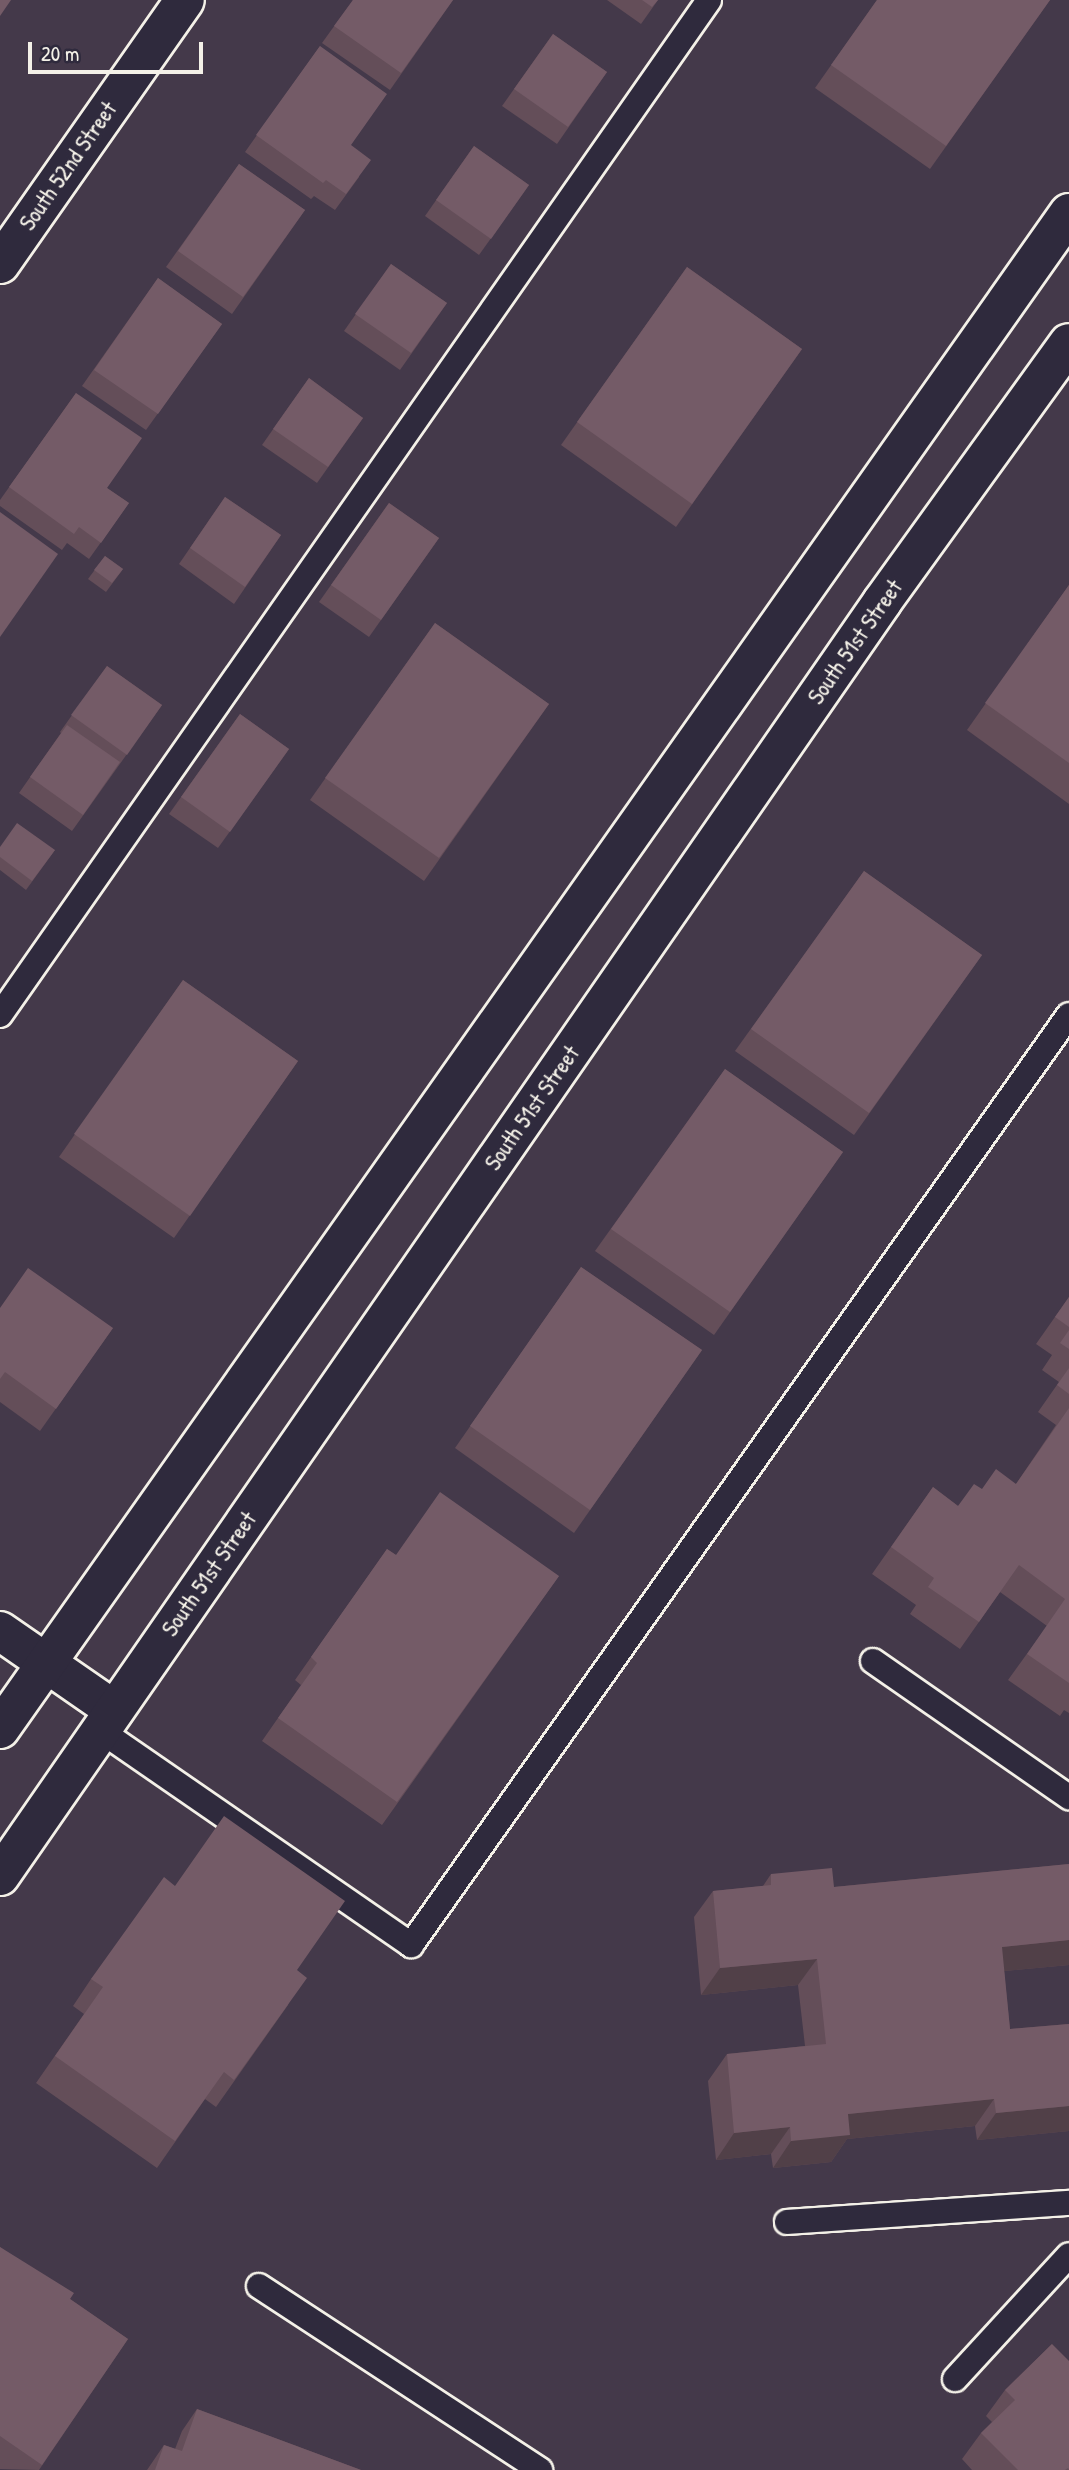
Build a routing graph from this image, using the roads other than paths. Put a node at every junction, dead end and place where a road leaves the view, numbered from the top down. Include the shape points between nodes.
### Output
1 (185, 0) edge
2 (709, 0) edge
3 (1069, 213) edge
4 (0, 264) edge
5 (1069, 344) edge
6 (0, 1015) edge
7 (1069, 1015) edge
8 (0, 1631) edge
9 (873, 1661) dead end
10 (46, 1663) junction
11 (107, 1721) junction
12 (0, 1729) edge
13 (1069, 1797) edge
14 (0, 1876) edge
15 (1069, 2203) edge
16 (787, 2222) dead end
17 (1069, 2255) edge
18 (259, 2286) dead end
19 (954, 2379) dead end
20 (540, 2470) edge

1 - 4 street, South 52nd Street
2 - 6 lane
3 - 10 street
5 - 11 street, South 51st Street via 882,602
7 - 11 lane via 411,1945
8 - 10 street
9 - 13 lane
10 - 11 street
10 - 12 street
11 - 14 street, South 51st Street
15 - 16 lane
17 - 19 lane
18 - 20 lane

